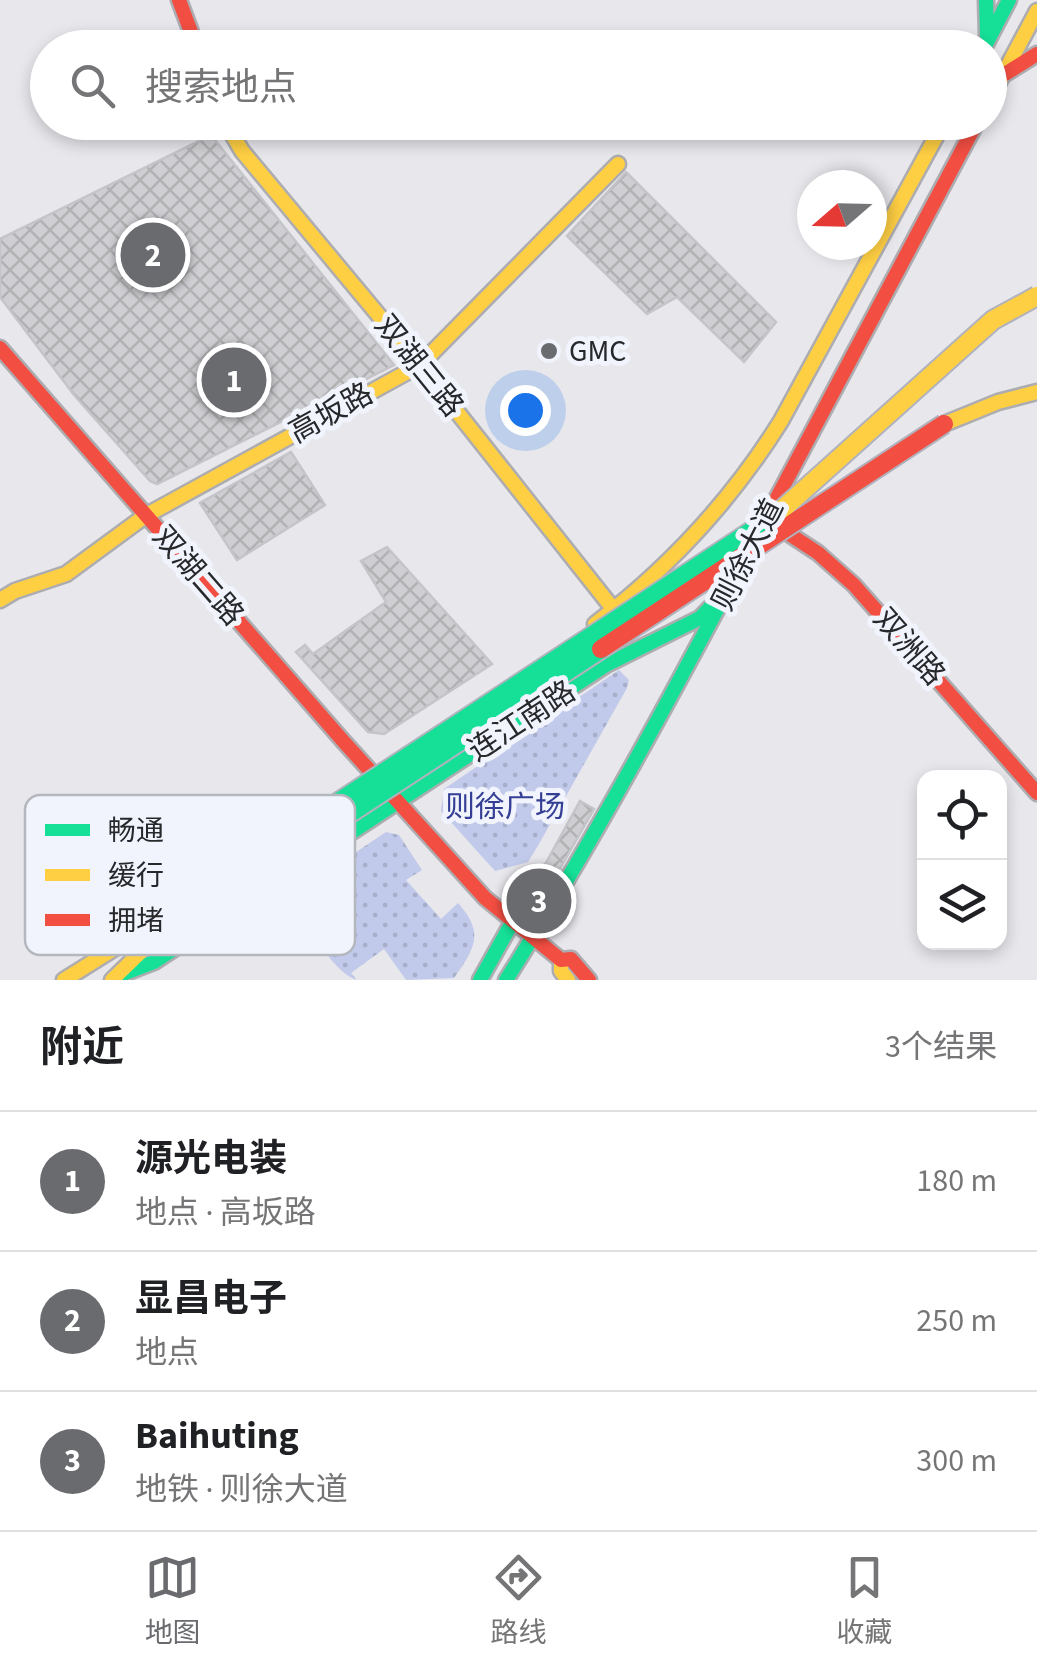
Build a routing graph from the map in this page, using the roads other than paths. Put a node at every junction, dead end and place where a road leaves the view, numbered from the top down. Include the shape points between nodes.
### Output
1 (179, 0) edge
2 (986, 0) edge
3 (1008, 0) edge
4 (1037, 11) edge
5 (190, 30) edge
6 (985, 30) edge
7 (993, 30) edge
8 (1037, 54) edge
9 (1007, 67) edge
10 (1007, 73) edge
11 (235, 140) edge
12 (934, 140) edge
13 (967, 140) edge
14 (618, 164) dead end
15 (1037, 296) edge
16 (0, 348) edge
17 (420, 365) junction
18 (1037, 392) edge
19 (145, 516) junction
20 (765, 520) junction
21 (727, 590) junction
22 (0, 600) edge
23 (614, 610) junction
24 (372, 772) junction
25 (1037, 793) edge
26 (336, 795) edge
27 (355, 797) edge
28 (399, 801) junction
29 (355, 803) edge
30 (355, 830) edge
31 (513, 920) junction
32 (534, 936) junction
33 (101, 955) edge
34 (132, 955) edge
35 (165, 955) edge
36 (562, 960) junction
37 (116, 978) edge
38 (64, 980) edge
39 (480, 980) edge
40 (506, 980) edge
41 (568, 980) edge
42 (589, 980) edge

1 - 5 main road
2 - 6 main road
3 - 7 main road
4 - 9 main road
8 - 10 main road
11 - 17 main road, 双湖三路
12 - 23 main road, 则徐大道 via 750,469 689,544
13 - 20 main road, 则徐大道
14 - 17 main road, 高坂路
15 - 27 main road, bridge via 993,320 782,512
16 - 19 main road, 双湖二路
17 - 19 main road, 高坂路
17 - 23 main road, 双湖三路
18 - 29 main road, bridge via 944,424
19 - 22 main road, 高坂路 via 66,574
19 - 24 main road, 双湖二路
20 - 21 main road, 则徐大道
20 - 25 main road, 双洲路 via 834,566
21 - 28 main road, 连江南路 via 700,618 606,665
21 - 32 main road, 则徐大道 via 714,624
23 - 24 main road, 连江南路
24 - 26 main road, 连江南路
24 - 28 main road, 双湖二路
28 - 30 main road, 连江南路
28 - 31 main road, 双湖二路 via 485,898
31 - 32 main road, 双湖二路
31 - 39 main road
32 - 36 main road, 双湖二路
32 - 40 main road, 则徐大道
33 - 38 main road, 连江南路
34 - 37 main road
35 - 37 main road, 连江南路
36 - 41 main road
36 - 42 main road, 双湖二路 via 571,959

